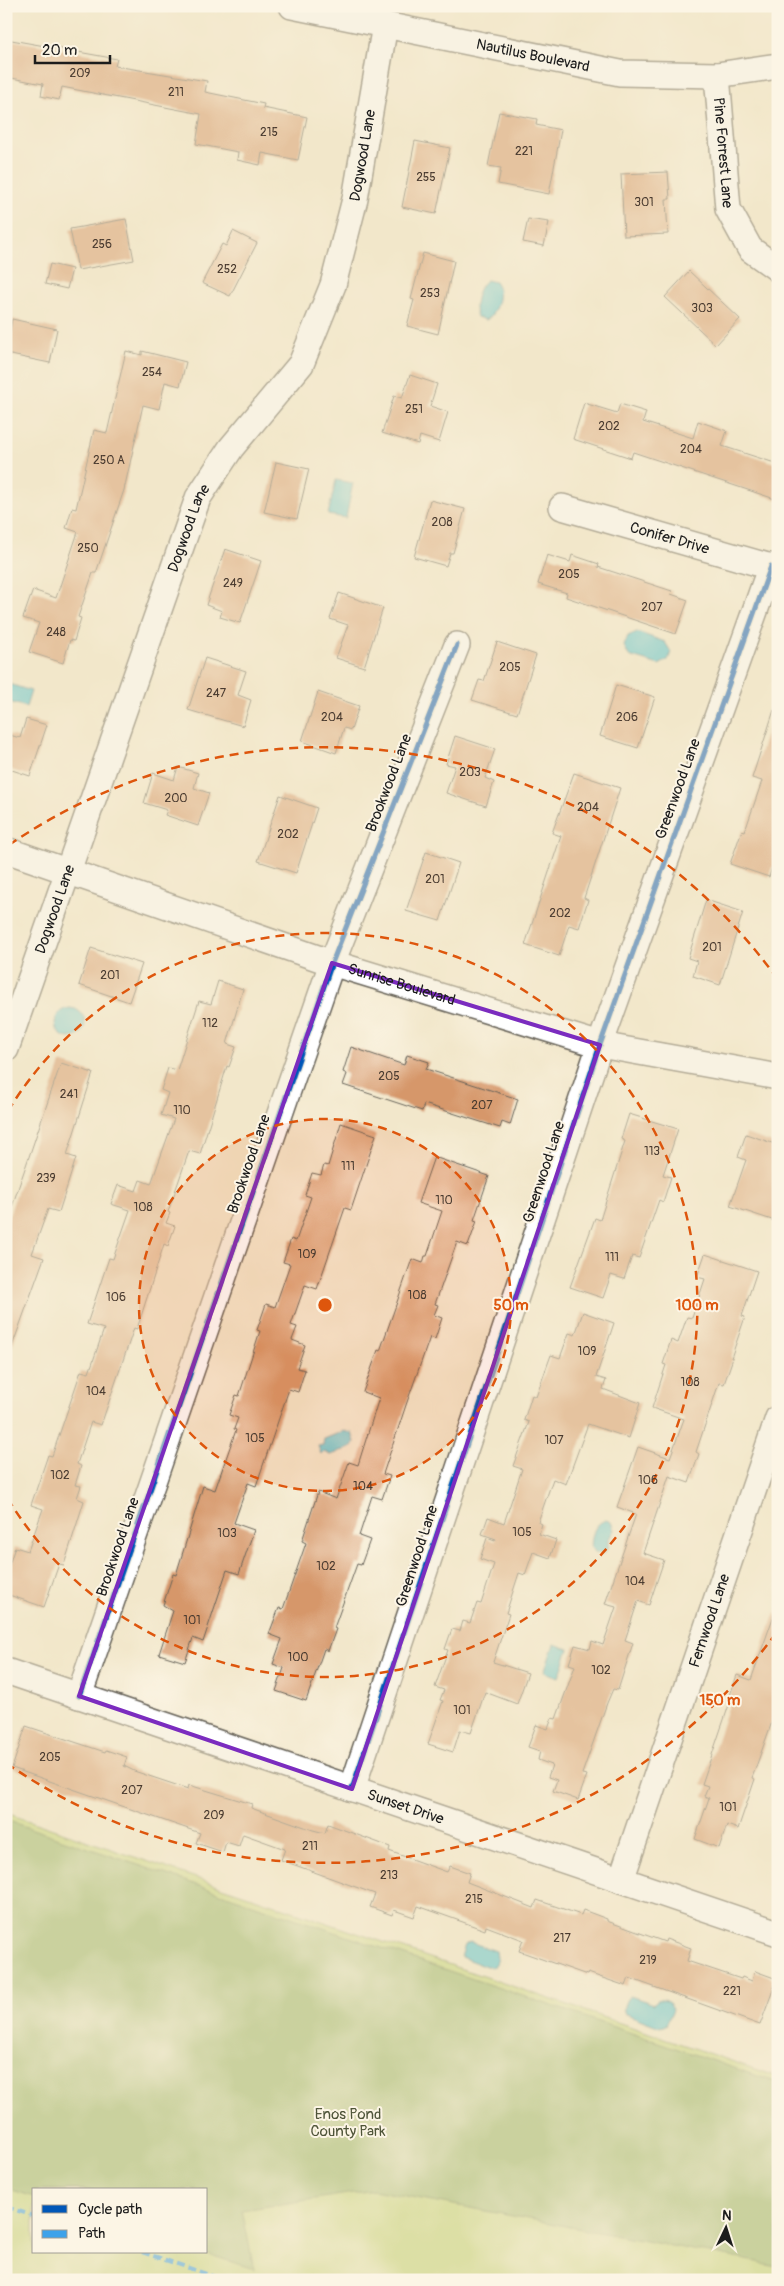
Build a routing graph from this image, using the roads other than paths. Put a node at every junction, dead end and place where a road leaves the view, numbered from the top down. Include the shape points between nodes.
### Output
1 (292, 6) edge
2 (385, 25) junction
3 (778, 66) edge
4 (717, 75) junction
5 (778, 269) edge
6 (562, 507) dead end
7 (774, 568) edge
8 (457, 645) dead end
9 (6, 850) edge
10 (68, 871) junction
11 (332, 963) junction
12 (600, 1045) junction
13 (6, 1049) edge
14 (778, 1077) edge
15 (778, 1418) edge
16 (6, 1671) edge
17 (79, 1696) junction
18 (352, 1789) junction
19 (621, 1880) junction
20 (778, 1933) edge

1 - 2 street, Nautilus Boulevard
2 - 4 street, Nautilus Boulevard via 620,73
2 - 10 street, Dogwood Lane via 355,199 333,285 302,364 231,448 198,498
3 - 4 street, Nautilus Boulevard
4 - 5 street, Pine Forrest Lane via 728,209 750,248
6 - 7 street, Conifer Drive
7 - 12 street, Greenwood Lane
8 - 11 street, Brookwood Lane
9 - 10 street, Sunrise Boulevard
10 - 11 street, Sunrise Boulevard
10 - 13 street, Dogwood Lane
11 - 12 street, Sunrise Boulevard
11 - 17 street, Brookwood Lane
12 - 14 street, Sunrise Boulevard
12 - 18 street, Greenwood Lane
15 - 19 street, Fernwood Lane
16 - 17 street, Sunset Drive
17 - 18 street, Sunset Drive
18 - 19 street, Sunset Drive
19 - 20 street, Sunset Drive

